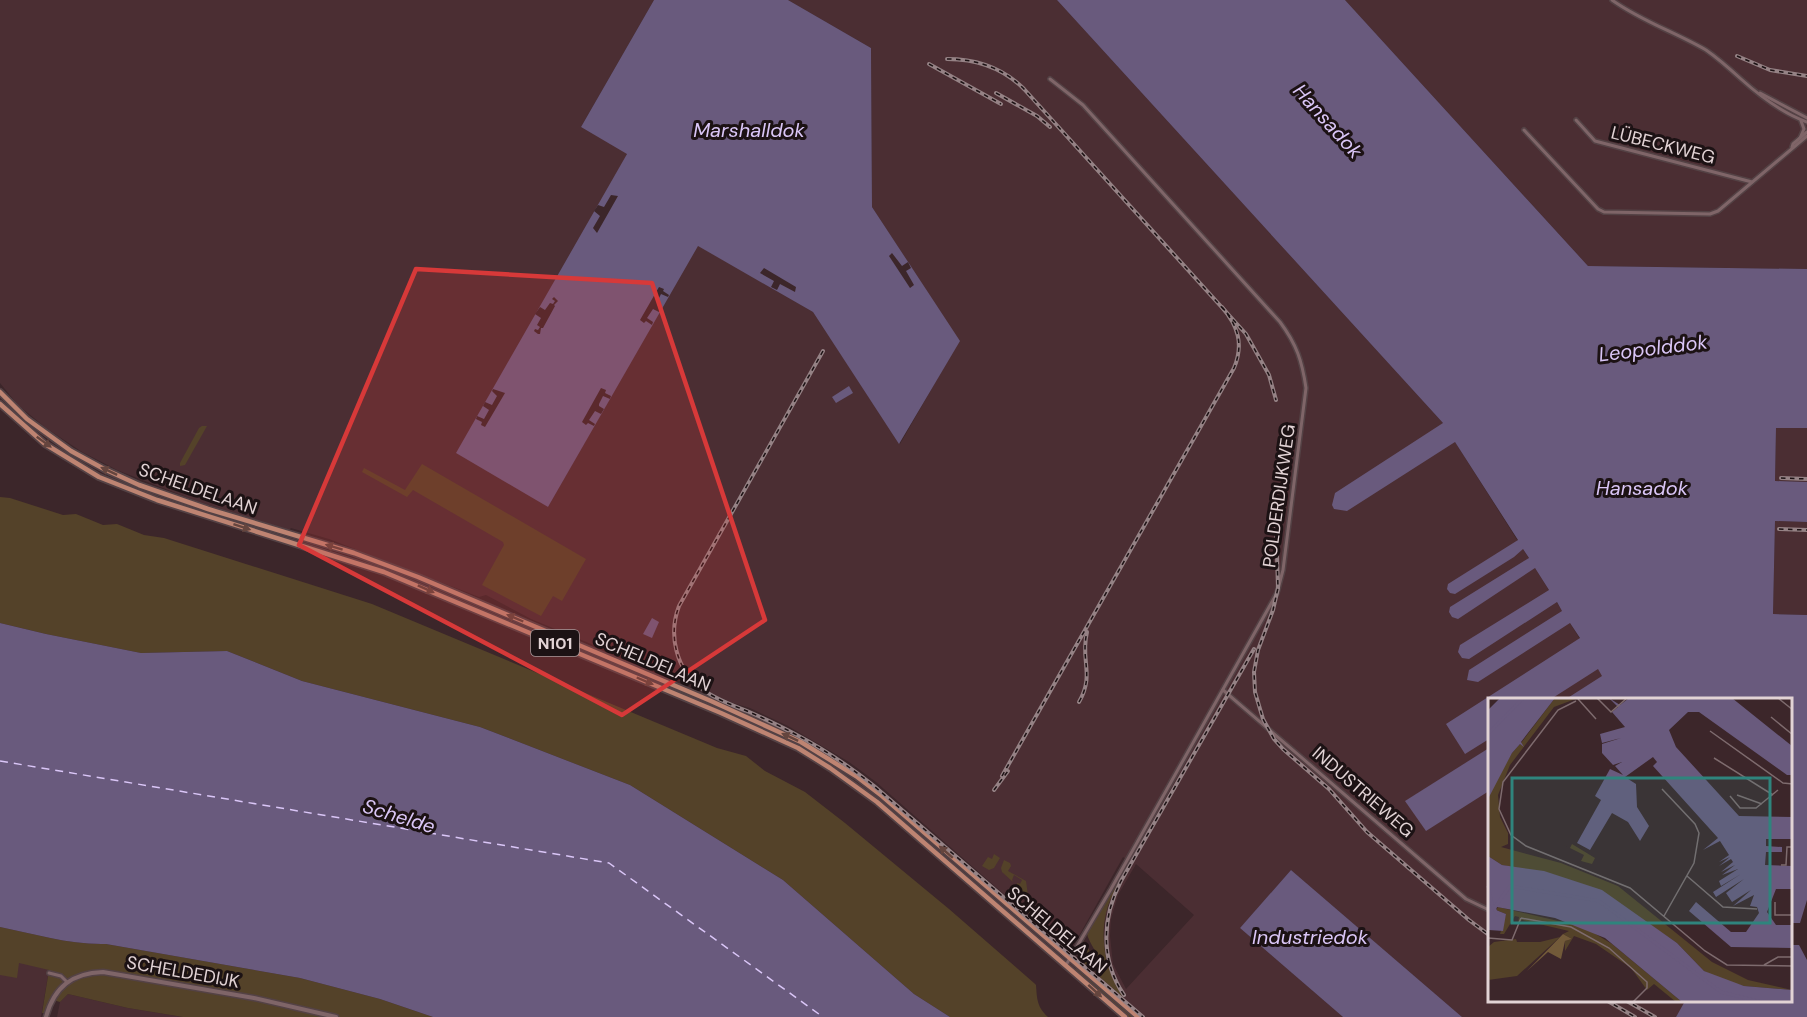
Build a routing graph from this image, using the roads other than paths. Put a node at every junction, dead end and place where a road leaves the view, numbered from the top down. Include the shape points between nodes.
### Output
1 (1612, 0) edge
2 (1050, 80) dead end
3 (1755, 91) junction
4 (1797, 118) junction
5 (1576, 120) dead end
6 (1807, 120) edge
7 (1524, 130) dead end
8 (1805, 135) edge
9 (1752, 182) junction
10 (0, 392) edge
11 (0, 404) edge
12 (15, 408) junction
13 (9, 413) junction
14 (208, 509) junction
15 (206, 515) junction
16 (315, 541) junction
17 (313, 548) junction
18 (615, 660) junction
19 (612, 668) junction
20 (682, 689) junction
21 (1223, 690) junction
22 (679, 696) junction
23 (723, 706) junction
24 (721, 713) junction
25 (965, 869) junction
26 (964, 878) junction
27 (1488, 910) edge
28 (1022, 918) junction
29 (1017, 924) junction
30 (1070, 959) junction
31 (1066, 965) junction
32 (49, 973) dead end
33 (67, 982) junction
34 (46, 1017) edge
35 (336, 1017) edge
36 (1125, 1017) edge
37 (1138, 1017) edge

1 - 3 street via 1706,51
2 - 21 street, POLDERDIJKWEG via 1083,105 1280,322 1302,362 1306,388 1294,498 1278,591
3 - 4 street
3 - 6 street
4 - 6 street
4 - 8 street
5 - 9 street, LÜBECKWEG via 1595,141
7 - 9 street via 1604,212 1710,214
8 - 9 street
10 - 12 main road, SCHELDELAAN / N101
11 - 13 main road, SCHELDELAAN / N101
12 - 13 main road
14 -> 12 main road, SCHELDELAAN / N101 via 104,469 71,451
13 -> 15 main road, SCHELDELAAN / N101 via 45,444 99,477
14 - 15 main road
14 - 16 main road, SCHELDELAAN / N101
15 -> 17 main road, SCHELDELAAN / N101
16 - 17 main road
18 -> 16 main road, SCHELDELAAN / N101 via 388,564
17 -> 19 main road, SCHELDELAAN / N101 via 384,572
18 - 19 main road
18 - 20 main road, SCHELDELAAN / N101
19 -> 22 main road, SCHELDELAAN / N101
20 - 22 main road
20 - 23 main road, SCHELDELAAN / N101
21 - 27 street, INDUSTRIEWEG via 1467,898
21 - 30 street, POLDERDIJKWEG
22 - 24 main road, SCHELDELAAN / N101
23 - 24 main road
25 -> 23 main road, SCHELDELAAN / N101 via 856,776 801,742
24 - 26 main road, SCHELDELAAN / N101 via 798,748 830,768 877,802
25 - 26 main road
25 - 28 main road, SCHELDELAAN / N101
26 - 29 main road, SCHELDELAAN / N101
28 - 29 main road
28 - 30 main road, SCHELDELAAN / N101
29 - 31 main road, SCHELDELAAN / N101
30 - 31 street, POLDERDIJKWEG
30 - 37 main road, SCHELDELAAN / N101
31 -> 36 main road, SCHELDELAAN / N101
32 - 33 street
33 - 34 street via 54,997
33 - 35 street, SCHELDEDIJK via 79,975 103,972 254,998

